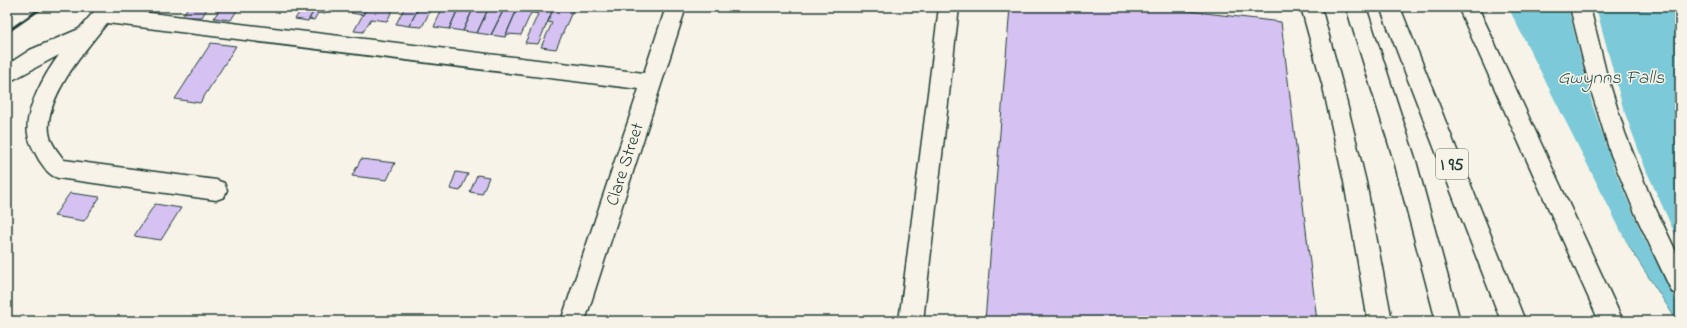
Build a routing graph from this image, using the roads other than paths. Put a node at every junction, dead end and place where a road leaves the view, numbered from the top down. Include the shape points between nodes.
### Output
1 (676, 7) edge
2 (949, 7) edge
3 (1311, 7) edge
4 (1356, 7) edge
5 (1390, 7) edge
6 (1468, 7) edge
7 (1580, 7) edge
8 (106, 11) edge
9 (87, 34) junction
10 (7, 75) edge
11 (651, 82) junction
12 (216, 190) dead end
13 (1595, 283) junction
14 (1680, 284) edge
15 (573, 321) edge
16 (911, 321) edge
17 (1380, 321) edge
18 (1448, 321) edge
19 (1513, 321) edge
20 (1611, 321) edge
21 (1616, 321) edge

1 - 11 main road, Clare Street
2 - 16 main road
3 - 17 main road via 1355,182
4 - 18 main road via 1403,154
5 - 19 main road, I 95
6 - 13 main road
7 - 14 main road via 1606,110 1626,168
8 - 9 main road
8 - 11 main road
9 - 10 main road via 37,56
9 - 12 main road via 49,88 42,108 37,134 46,153 58,169
11 - 15 main road, Clare Street
13 - 20 main road
13 - 21 main road

